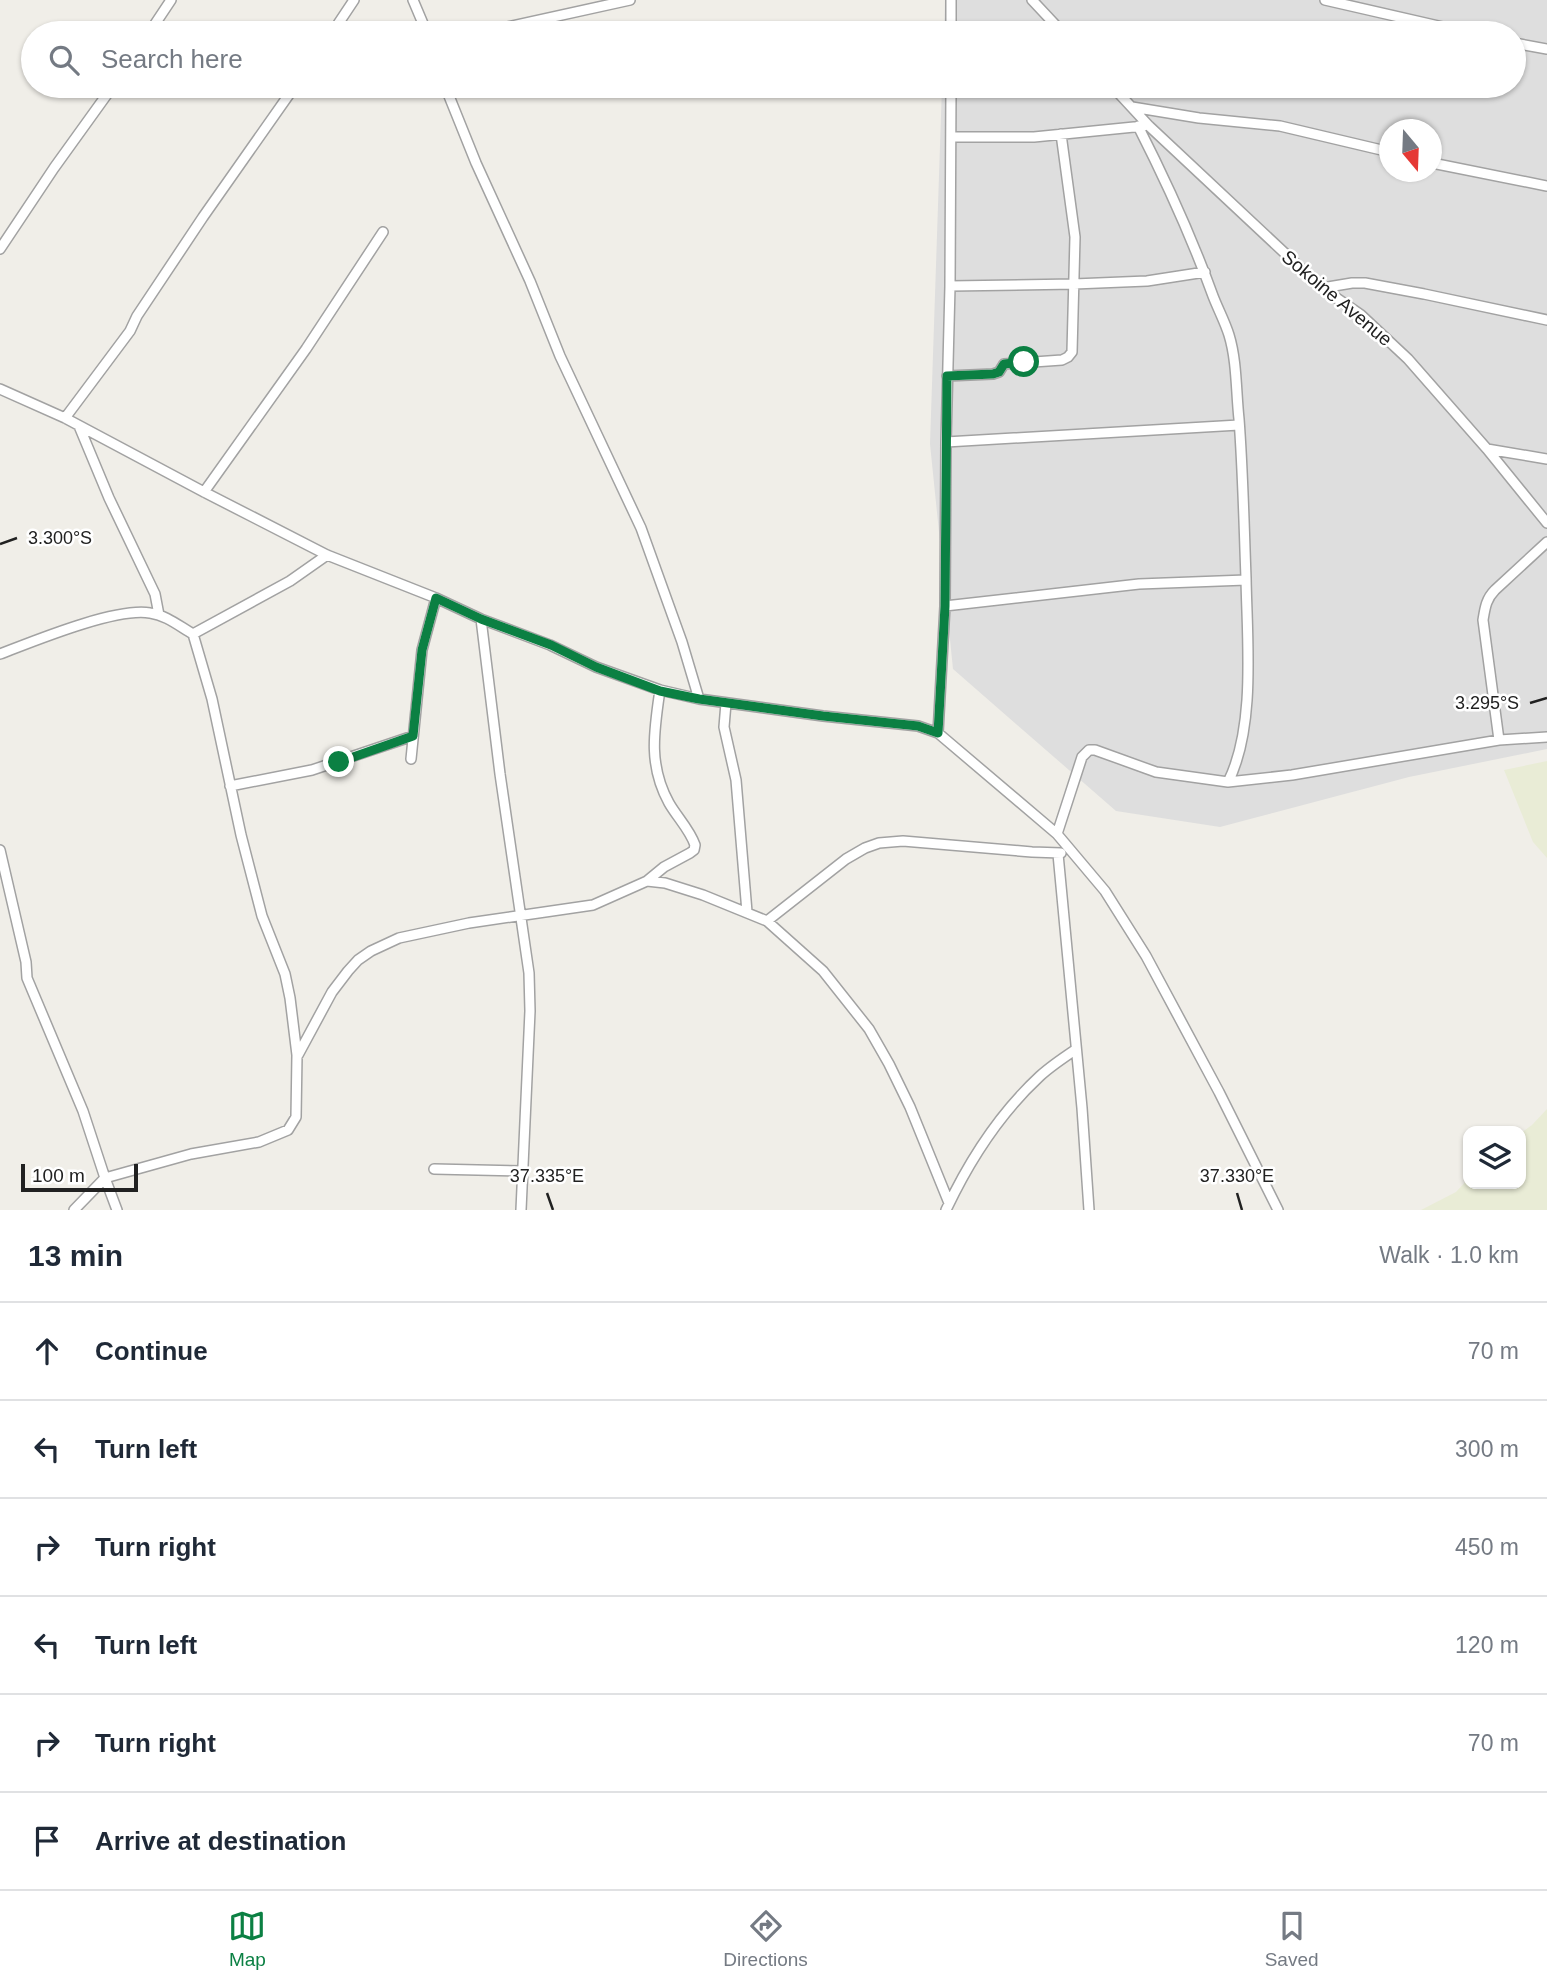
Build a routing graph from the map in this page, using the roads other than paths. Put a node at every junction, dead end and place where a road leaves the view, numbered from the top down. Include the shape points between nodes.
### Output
1 (171, 0) edge
2 (355, 0) edge
3 (413, 0) edge
4 (630, 0) edge
5 (950, 0) edge
6 (1032, 0) edge
7 (1325, 0) edge
8 (157, 21) edge
9 (340, 21) edge
10 (421, 21) edge
11 (535, 21) edge
12 (951, 21) edge
13 (1052, 21) edge
14 (1417, 21) edge
15 (1526, 45) edge
16 (1547, 49) edge
17 (104, 98) edge
18 (287, 98) edge
19 (450, 98) edge
20 (951, 98) edge
21 (1123, 98) edge
22 (1132, 107) junction
23 (1138, 126) junction
24 (1149, 126) junction
25 (1061, 134) junction
26 (951, 137) junction
27 (1379, 149) edge
28 (1442, 165) edge
29 (1547, 186) edge
30 (383, 232) dead end
31 (0, 249) edge
32 (1205, 272) junction
33 (1074, 285) junction
34 (950, 286) junction
35 (1322, 288) junction
36 (1547, 320) edge
37 (947, 376) junction
38 (0, 389) edge
39 (65, 418) junction
40 (1239, 425) junction
41 (79, 426) junction
42 (946, 442) junction
43 (1487, 449) junction
44 (1547, 459) edge
45 (204, 492) junction
46 (1547, 523) edge
47 (1547, 542) edge
48 (327, 555) junction
49 (1246, 580) junction
50 (436, 598) junction
51 (945, 606) junction
52 (159, 615) junction
53 (481, 619) junction
54 (193, 634) junction
55 (0, 654) edge
56 (660, 691) junction
57 (699, 699) junction
58 (726, 703) junction
59 (938, 733) junction
60 (413, 736) junction
61 (1547, 737) edge
62 (1499, 740) junction
63 (411, 759) dead end
64 (1228, 782) junction
65 (230, 786) junction
66 (1057, 834) junction
67 (0, 850) edge
68 (1071, 852) junction
69 (1058, 853) junction
70 (647, 881) junction
71 (747, 912) junction
72 (521, 915) junction
73 (767, 921) junction
74 (1075, 1050) junction
75 (297, 1055) junction
76 (435, 1169) dead end
77 (524, 1171) junction
78 (105, 1178) junction
79 (948, 1207) edge
80 (74, 1210) edge
81 (117, 1210) edge
82 (521, 1210) edge
83 (1088, 1210) edge
84 (1278, 1210) edge

1 - 8 street
2 - 9 street
3 - 10 street
4 - 11 street
5 - 12 street
6 - 13 street
7 - 14 street
15 - 16 street
17 - 31 street
18 - 39 street via 130,331
19 - 57 street via 560,356 641,528
20 - 26 street
21 - 22 street, Sokoine Avenue
22 - 24 street, Sokoine Avenue
22 - 27 street via 1280,126
23 - 24 street
23 - 25 street
23 - 32 street
24 - 35 street, Sokoine Avenue
25 - 26 street
25 - 33 street via 1075,237
26 - 34 street
28 - 29 street
30 - 45 street
32 - 33 street
32 - 40 street via 1230,337
33 - 34 street
33 - 37 street via 1073,346 1068,357 1009,362 993,374
34 - 37 street
35 - 36 street via 1365,284
35 - 43 street, Sokoine Avenue via 1384,336
37 - 42 street
38 - 39 street
39 - 41 street
40 - 42 street
40 - 49 street
41 - 45 street
41 - 52 street via 155,594
42 - 51 street
43 - 44 street
43 - 46 street, Sokoine Avenue
45 - 48 street
47 - 62 street via 1494,590 1485,604 1483,620
48 - 50 street
48 - 54 street via 280,587
49 - 51 street via 1139,584
49 - 64 street via 1249,653 1245,719
50 - 53 street
50 - 60 street via 422,650
51 - 59 street
52 - 54 street
52 - 55 street via 134,612 104,618
53 - 56 street
53 - 72 street
54 - 65 street
56 - 57 street
56 - 70 street via 653,746 658,776 669,804 695,845
57 - 58 street
58 - 59 street via 918,726
58 - 71 street via 724,727 736,780
59 - 66 street
60 - 63 street
60 - 65 street via 312,770
61 - 62 street
62 - 64 street
64 - 66 street via 1156,772 1089,750 1082,757
65 - 75 street via 262,916 285,974
66 - 68 street
67 - 78 street via 27,978 79,1101
68 - 69 street
68 - 84 street via 1105,891 1146,956
69 - 73 street via 903,841 879,844 846,859
69 - 74 street
70 - 71 street via 684,887
70 - 72 street via 593,905
71 - 73 street
72 - 75 street via 399,938 371,951 332,992
72 - 77 street via 530,1011
73 - 79 street via 823,971 869,1029 910,1107
74 - 79 street via 1041,1074 1002,1119
74 - 83 street
75 - 78 street via 296,1117 288,1129 259,1142 191,1154
76 - 77 street
77 - 82 street
78 - 80 street
78 - 81 street

